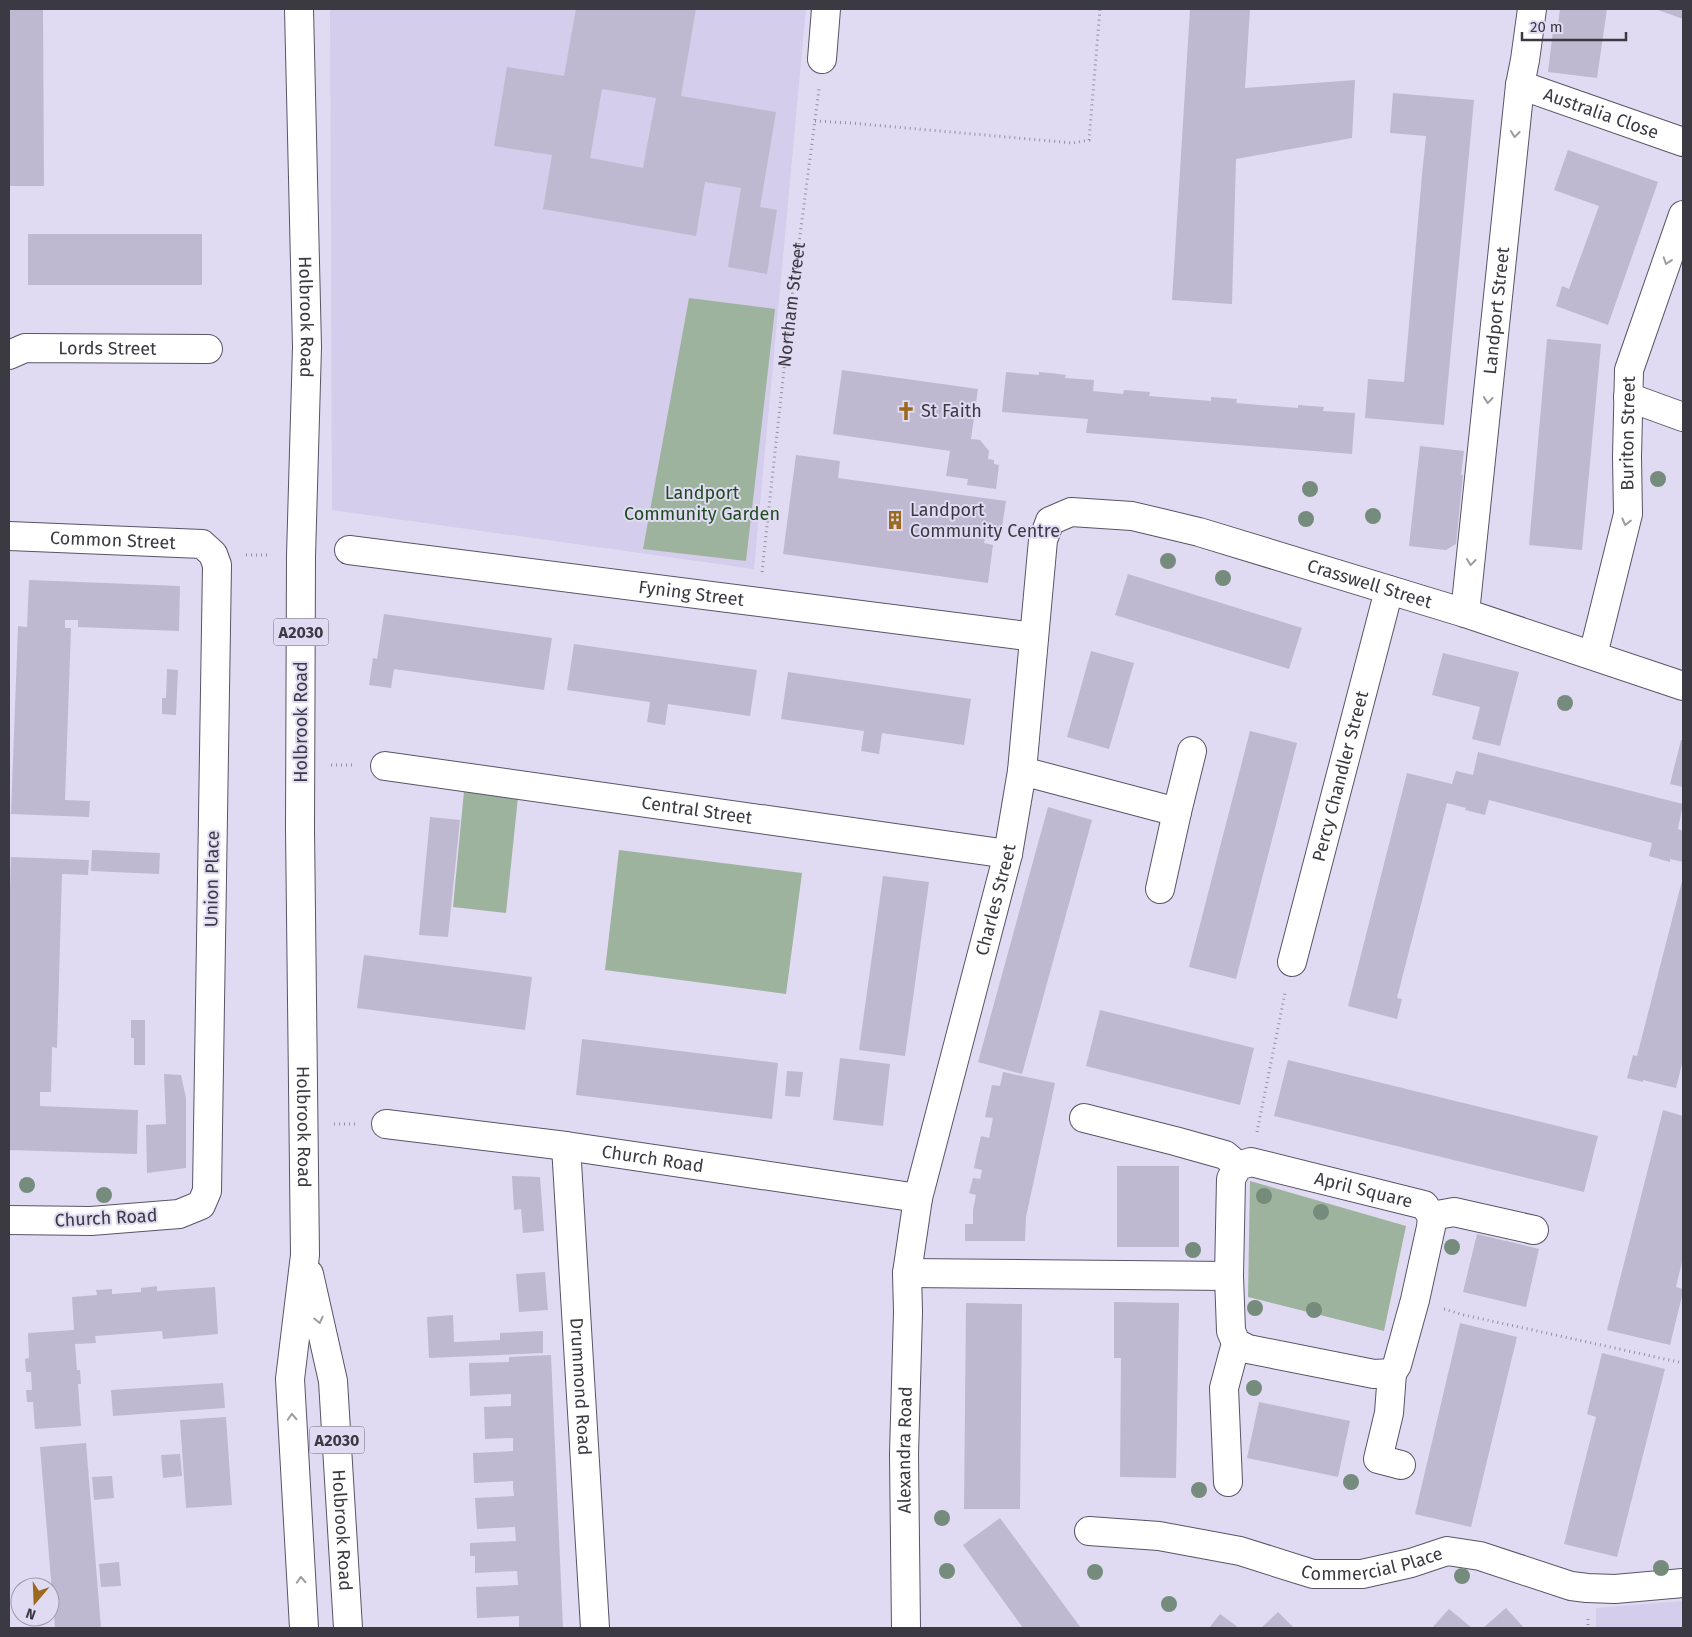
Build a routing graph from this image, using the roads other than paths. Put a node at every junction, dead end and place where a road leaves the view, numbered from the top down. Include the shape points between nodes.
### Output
1 (299, 9) edge
2 (826, 9) edge
3 (1532, 9) edge
4 (822, 59) road end
5 (1520, 86) junction
6 (1683, 142) edge
7 (1683, 215) edge
8 (208, 349) dead end
9 (9, 355) edge
10 (1628, 397) junction
11 (1683, 417) edge
12 (1050, 521) joint
13 (9, 536) edge
14 (350, 550) dead end
15 (213, 554) joint
16 (1389, 590) junction
17 (1465, 613) junction
18 (1034, 637) junction
19 (1593, 655) junction
20 (1683, 686) edge
21 (1192, 750) dead end
22 (385, 766) road end
23 (1022, 771) junction
24 (1177, 812) junction
25 (1008, 854) junction
26 (1160, 889) dead end
27 (1292, 962) road end
28 (1084, 1118) dead end
29 (386, 1124) road end
30 (566, 1146) junction
31 (1244, 1164) junction
32 (918, 1198) junction
33 (201, 1205) joint
34 (1432, 1216) junction
35 (9, 1220) edge
36 (1534, 1230) dead end
37 (304, 1255) junction
38 (907, 1273) junction
39 (1229, 1276) junction
40 (1236, 1343) junction
41 (1392, 1373) junction
42 (1401, 1465) dead end
43 (1228, 1482) dead end
44 (1089, 1531) dead end
45 (1683, 1583) edge
46 (304, 1628) edge
47 (348, 1628) edge
48 (595, 1628) edge
49 (906, 1628) edge

1 - 37 street, Holbrook Road / A2030 via 306,347 301,556
2 - 4 street
3 - 5 street, Landport Street
5 - 6 street, Australia Close
5 -> 17 street, Landport Street
7 -> 10 street, Buriton Street via 1630,370
8 - 9 street, Lords Street via 25,348
10 - 11 street
10 -> 19 street, Buriton Street via 1628,514
12 - 16 street, Crasswell Street via 1071,512 1132,516 1199,532
12 - 18 street, Charles Street via 1043,540
13 - 15 street, Common Street via 202,544
14 - 18 street, Fyning Street
15 - 33 street, Union Place via 217,565 207,1192
16 - 17 street, Crasswell Street
16 - 27 street, Percy Chandler Street
17 - 19 street, Crasswell Street
18 - 23 street, Charles Street
19 - 20 street, Crasswell Street
21 - 24 street
22 - 25 street, Central Street
23 - 24 street
23 - 25 street, Charles Street
24 - 26 street
25 - 32 street, Charles Street
28 - 31 street, April Square via 1225,1155
29 - 30 street, Church Road
30 - 32 street, Church Road
30 - 48 street, Drummond Road
31 - 34 street, April Square via 1424,1205
31 - 39 street via 1231,1179
32 - 38 street, Charles Street
33 - 35 street, Church Road via 179,1214 91,1221
34 - 36 street via 1454,1212
34 - 41 street, April Square via 1414,1300
46 -> 37 street, Holbrook Road / A2030 via 290,1379
37 -> 47 street, Holbrook Road / A2030 via 334,1381
38 - 39 street
38 - 49 street, Alexandra Road
39 - 40 street via 1231,1331
40 - 41 street via 1248,1349 1374,1374
40 - 43 street via 1224,1388
41 - 42 street, April Square via 1389,1413 1378,1459
44 - 45 street, Commercial Place via 1159,1536 1240,1551 1313,1574 1362,1574 1447,1552 1480,1556 1571,1586 1615,1589

